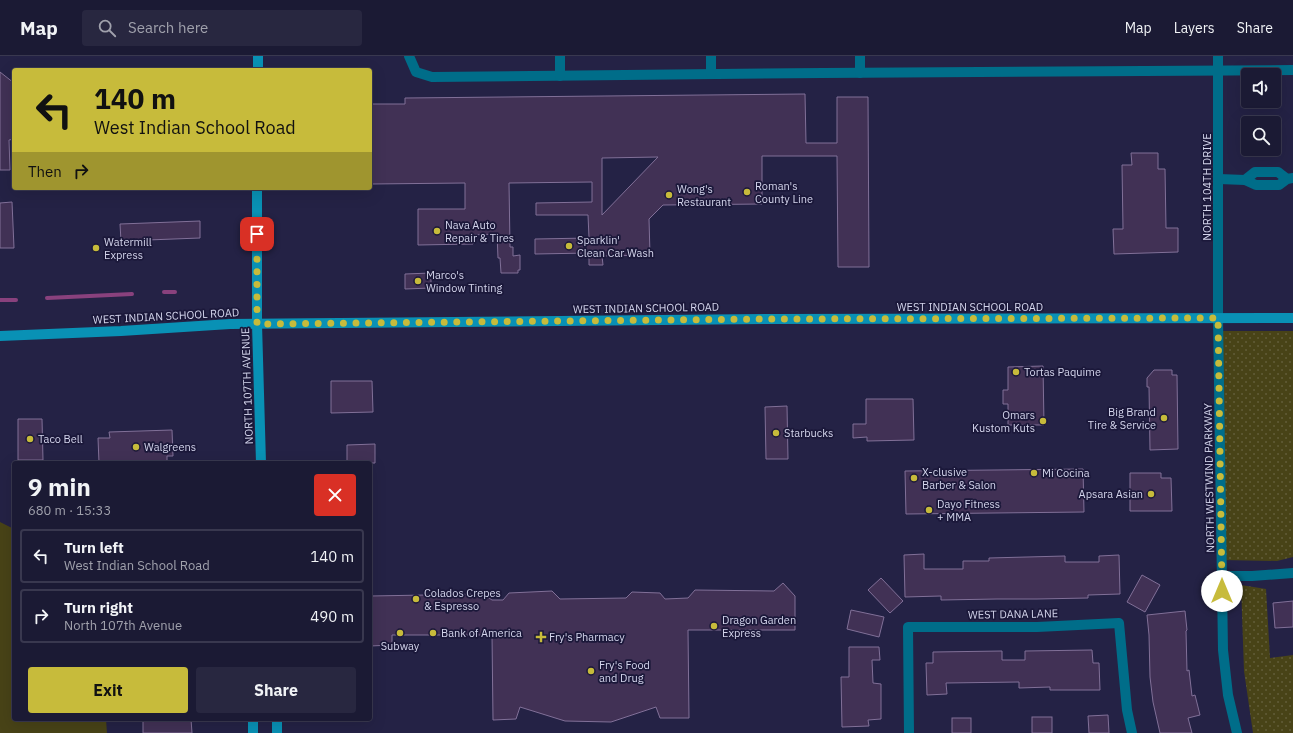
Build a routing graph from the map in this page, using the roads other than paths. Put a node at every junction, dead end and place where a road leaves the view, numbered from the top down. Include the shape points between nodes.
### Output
1 (258, 56) edge
2 (409, 56) edge
3 (560, 56) edge
4 (711, 56) edge
5 (860, 56) edge
6 (1218, 56) edge
7 (258, 68) edge
8 (1218, 70) junction
9 (1293, 70) edge
10 (860, 73) junction
11 (711, 74) junction
12 (560, 76) junction
13 (1265, 172) junction
14 (1219, 179) junction
15 (1290, 179) edge
16 (1245, 180) junction
17 (1266, 185) junction
18 (257, 190) edge
19 (1218, 318) junction
20 (1293, 318) edge
21 (257, 324) junction
22 (0, 336) edge
23 (261, 461) edge
24 (1293, 573) edge
25 (1222, 576) junction
26 (253, 721) edge
27 (277, 721) edge
28 (253, 733) edge
29 (277, 733) edge
30 (909, 733) edge
31 (1132, 733) edge
32 (1237, 733) edge

1 - 7 main road
2 - 12 street via 416,72 432,77
3 - 12 street
4 - 11 street
5 - 10 street
6 - 8 street, NORTH 104TH DRIVE
8 - 9 street
8 - 10 street
8 - 14 street, NORTH 104TH DRIVE
10 - 11 street
11 - 12 street
13 - 15 street via 1278,172
13 - 16 street via 1255,172
13 - 17 street
14 - 16 street
14 - 19 street, NORTH 104TH DRIVE
15 - 17 street via 1279,185
16 - 17 street via 1256,185
18 - 21 main road, NORTH 107TH AVENUE
19 - 20 main road, WEST INDIAN SCHOOL ROAD
19 - 21 main road, WEST INDIAN SCHOOL ROAD
19 - 25 street, NORTH WESTWIND PARKWAY
21 - 22 main road, WEST INDIAN SCHOOL ROAD
21 - 23 main road, NORTH 107TH AVENUE
24 - 25 street
25 - 32 street, NORTH WESTWIND PARKWAY via 1225,677
26 - 28 main road
27 - 29 main road
30 - 31 street, WEST DANA LANE via 908,627 1037,627 1119,623 1127,710

